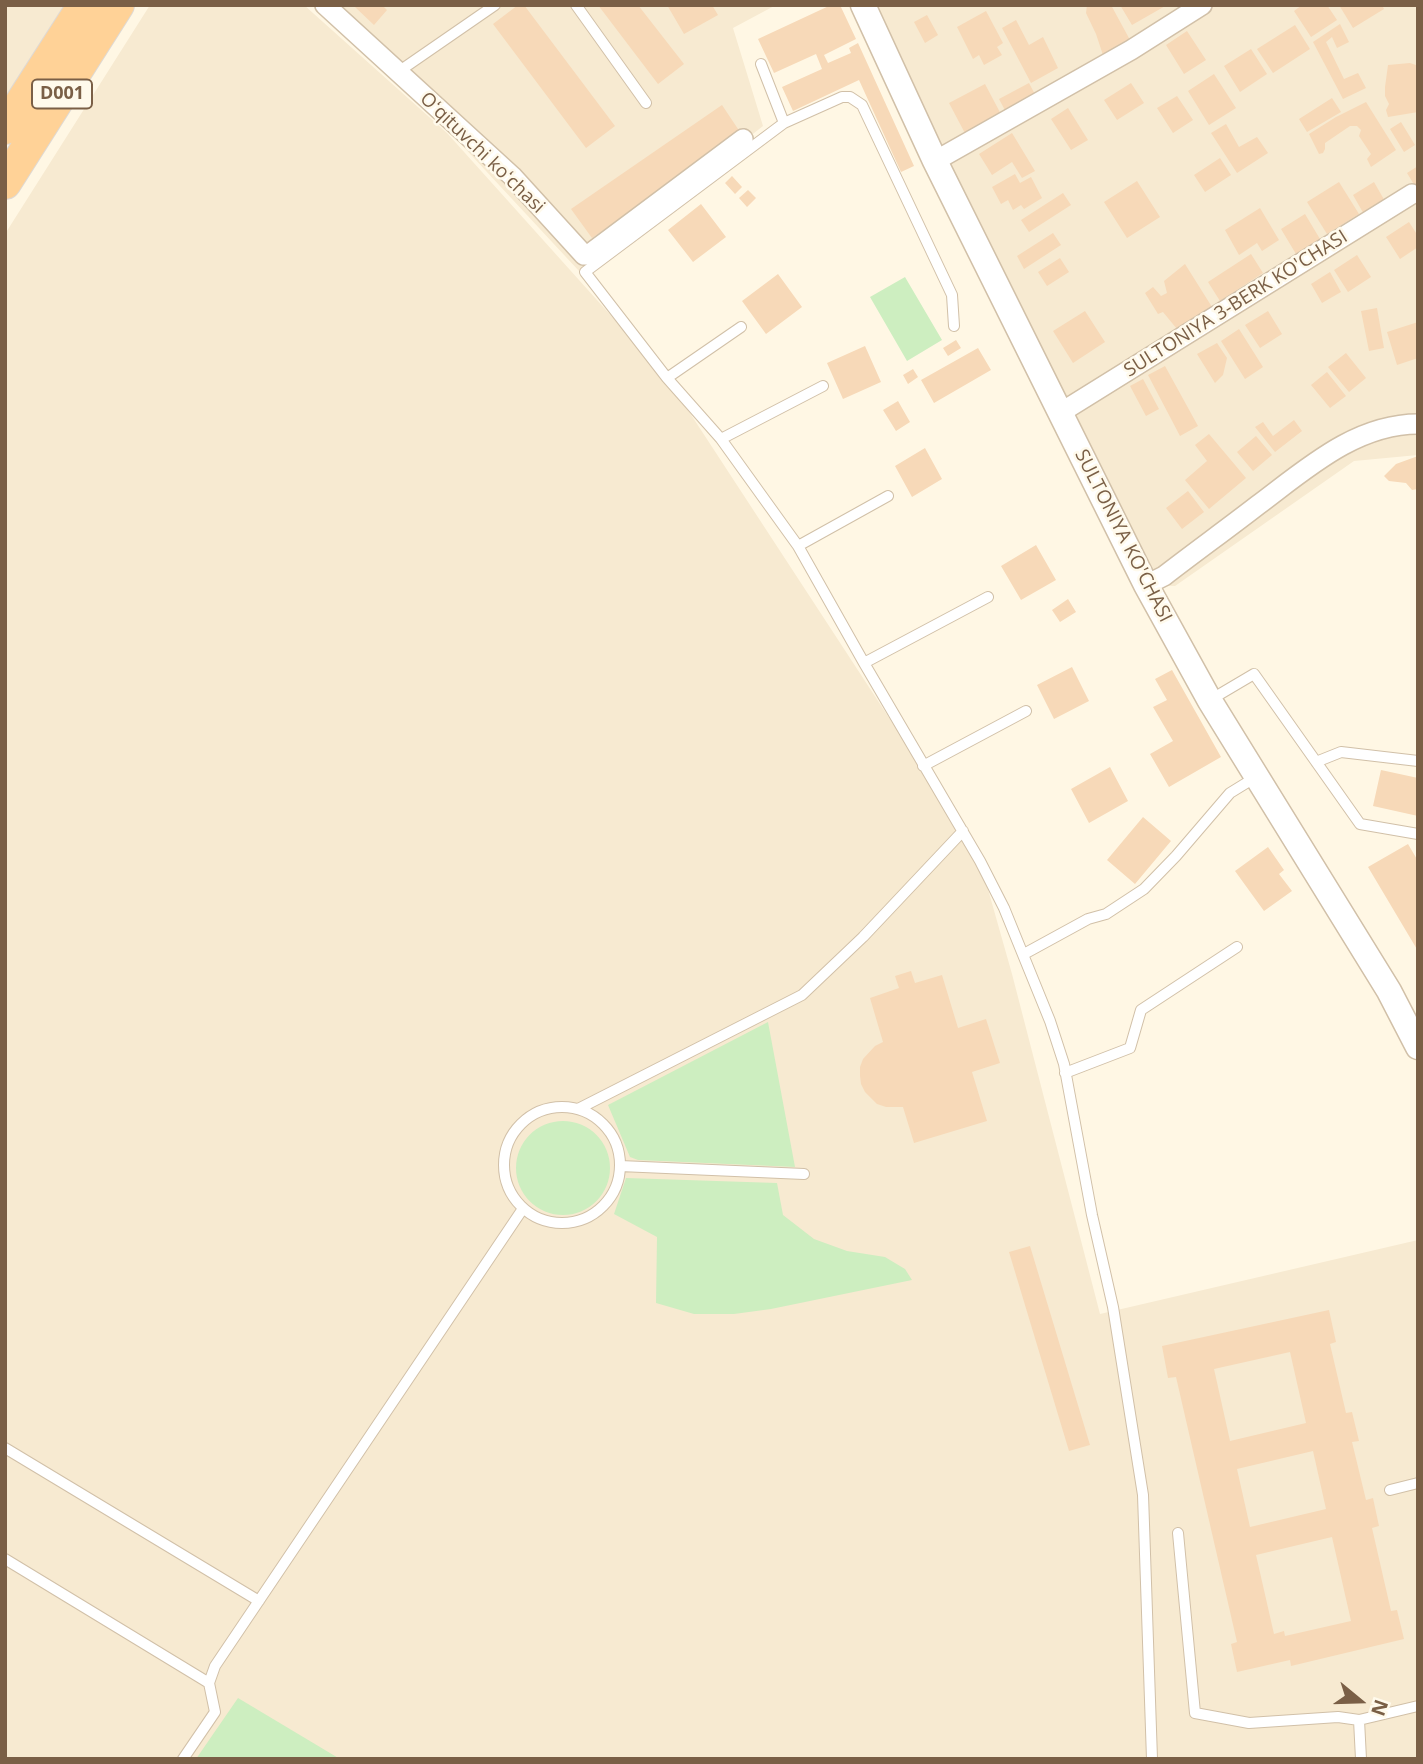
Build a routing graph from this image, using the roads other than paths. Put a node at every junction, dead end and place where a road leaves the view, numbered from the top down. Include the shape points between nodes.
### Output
1 (84, 5) edge
2 (118, 5) edge
3 (325, 5) edge
4 (495, 5) edge
5 (576, 5) edge
6 (863, 5) edge
7 (1202, 5) edge
8 (761, 64) dead end
9 (398, 72) junction
10 (646, 103) dead end
11 (784, 123) junction
12 (5, 128) edge
13 (743, 139) dead end
14 (935, 161) junction
15 (5, 183) edge
16 (1412, 194) dead end
17 (954, 326) dead end
18 (741, 327) dead end
19 (667, 379) junction
20 (823, 386) dead end
21 (1060, 413) junction
22 (1418, 424) edge
23 (721, 439) junction
24 (888, 496) dead end
25 (798, 546) junction
26 (1146, 585) junction
27 (988, 597) dead end
28 (864, 663) junction
29 (1210, 701) junction
30 (1026, 711) dead end
31 (1418, 761) edge
32 (1316, 762) junction
33 (923, 766) junction
34 (1256, 776) junction
35 (963, 831) junction
36 (1418, 834) edge
37 (1237, 947) dead end
38 (1024, 954) junction
39 (1418, 1047) edge
40 (1065, 1073) junction
41 (578, 1109) junction
42 (620, 1166) junction
43 (804, 1174) dead end
44 (522, 1210) junction
45 (5, 1448) edge
46 (1418, 1483) edge
47 (1390, 1490) dead end
48 (1178, 1534) dead end
49 (5, 1559) edge
50 (259, 1601) junction
51 (209, 1684) junction
52 (1418, 1706) edge
53 (1359, 1720) junction
54 (183, 1759) edge
55 (1152, 1759) edge
56 (1361, 1759) edge

1 - 12 highway, D001
2 - 15 highway, D001
3 - 9 street, Oʻqituvchi koʻchasi
4 - 9 lane
5 - 10 lane
6 - 14 street, SULTONIYA KO'CHASI
7 - 14 street
8 - 11 lane
9 - 13 street, Oʻqituvchi koʻchasi via 512,176 588,256
11 - 17 lane via 842,97 862,105 952,295
11 - 19 lane via 585,272
14 - 21 street, SULTONIYA KO'CHASI
16 - 21 street, SULTONIYA 3-BERK KO'CHASI
18 - 19 lane
19 - 23 lane
20 - 23 lane
21 - 26 street, SULTONIYA KO'CHASI
22 - 26 street via 1373,432 1331,451
23 - 25 lane
24 - 25 lane
25 - 28 lane
26 - 29 street, SULTONIYA KO'CHASI
27 - 28 lane
28 - 33 lane
29 - 32 lane via 1254,674
29 - 34 street, SULTONIYA KO'CHASI
30 - 33 lane
31 - 32 lane via 1341,752
32 - 36 lane via 1360,824
33 - 35 lane
34 - 38 lane via 1230,793 1144,889 1106,914
34 - 39 street, SULTONIYA KO'CHASI
35 - 38 lane
35 - 41 lane via 802,995
37 - 40 lane via 1141,1010 1130,1048
38 - 40 lane
40 - 55 lane via 1113,1307 1143,1495
41 - 42 lane via 595,1116 608,1129
41 - 44 lane via 540,1110 523,1120 511,1136 503,1155 503,1175
42 - 43 lane
42 - 44 lane via 618,1183 595,1214 558,1224
44 - 50 lane
45 - 50 lane
46 - 47 lane
48 - 53 lane via 1195,1713 1250,1723 1338,1717
49 - 51 lane
50 - 51 lane via 215,1666
51 - 54 lane via 215,1712
52 - 53 lane
53 - 56 lane

